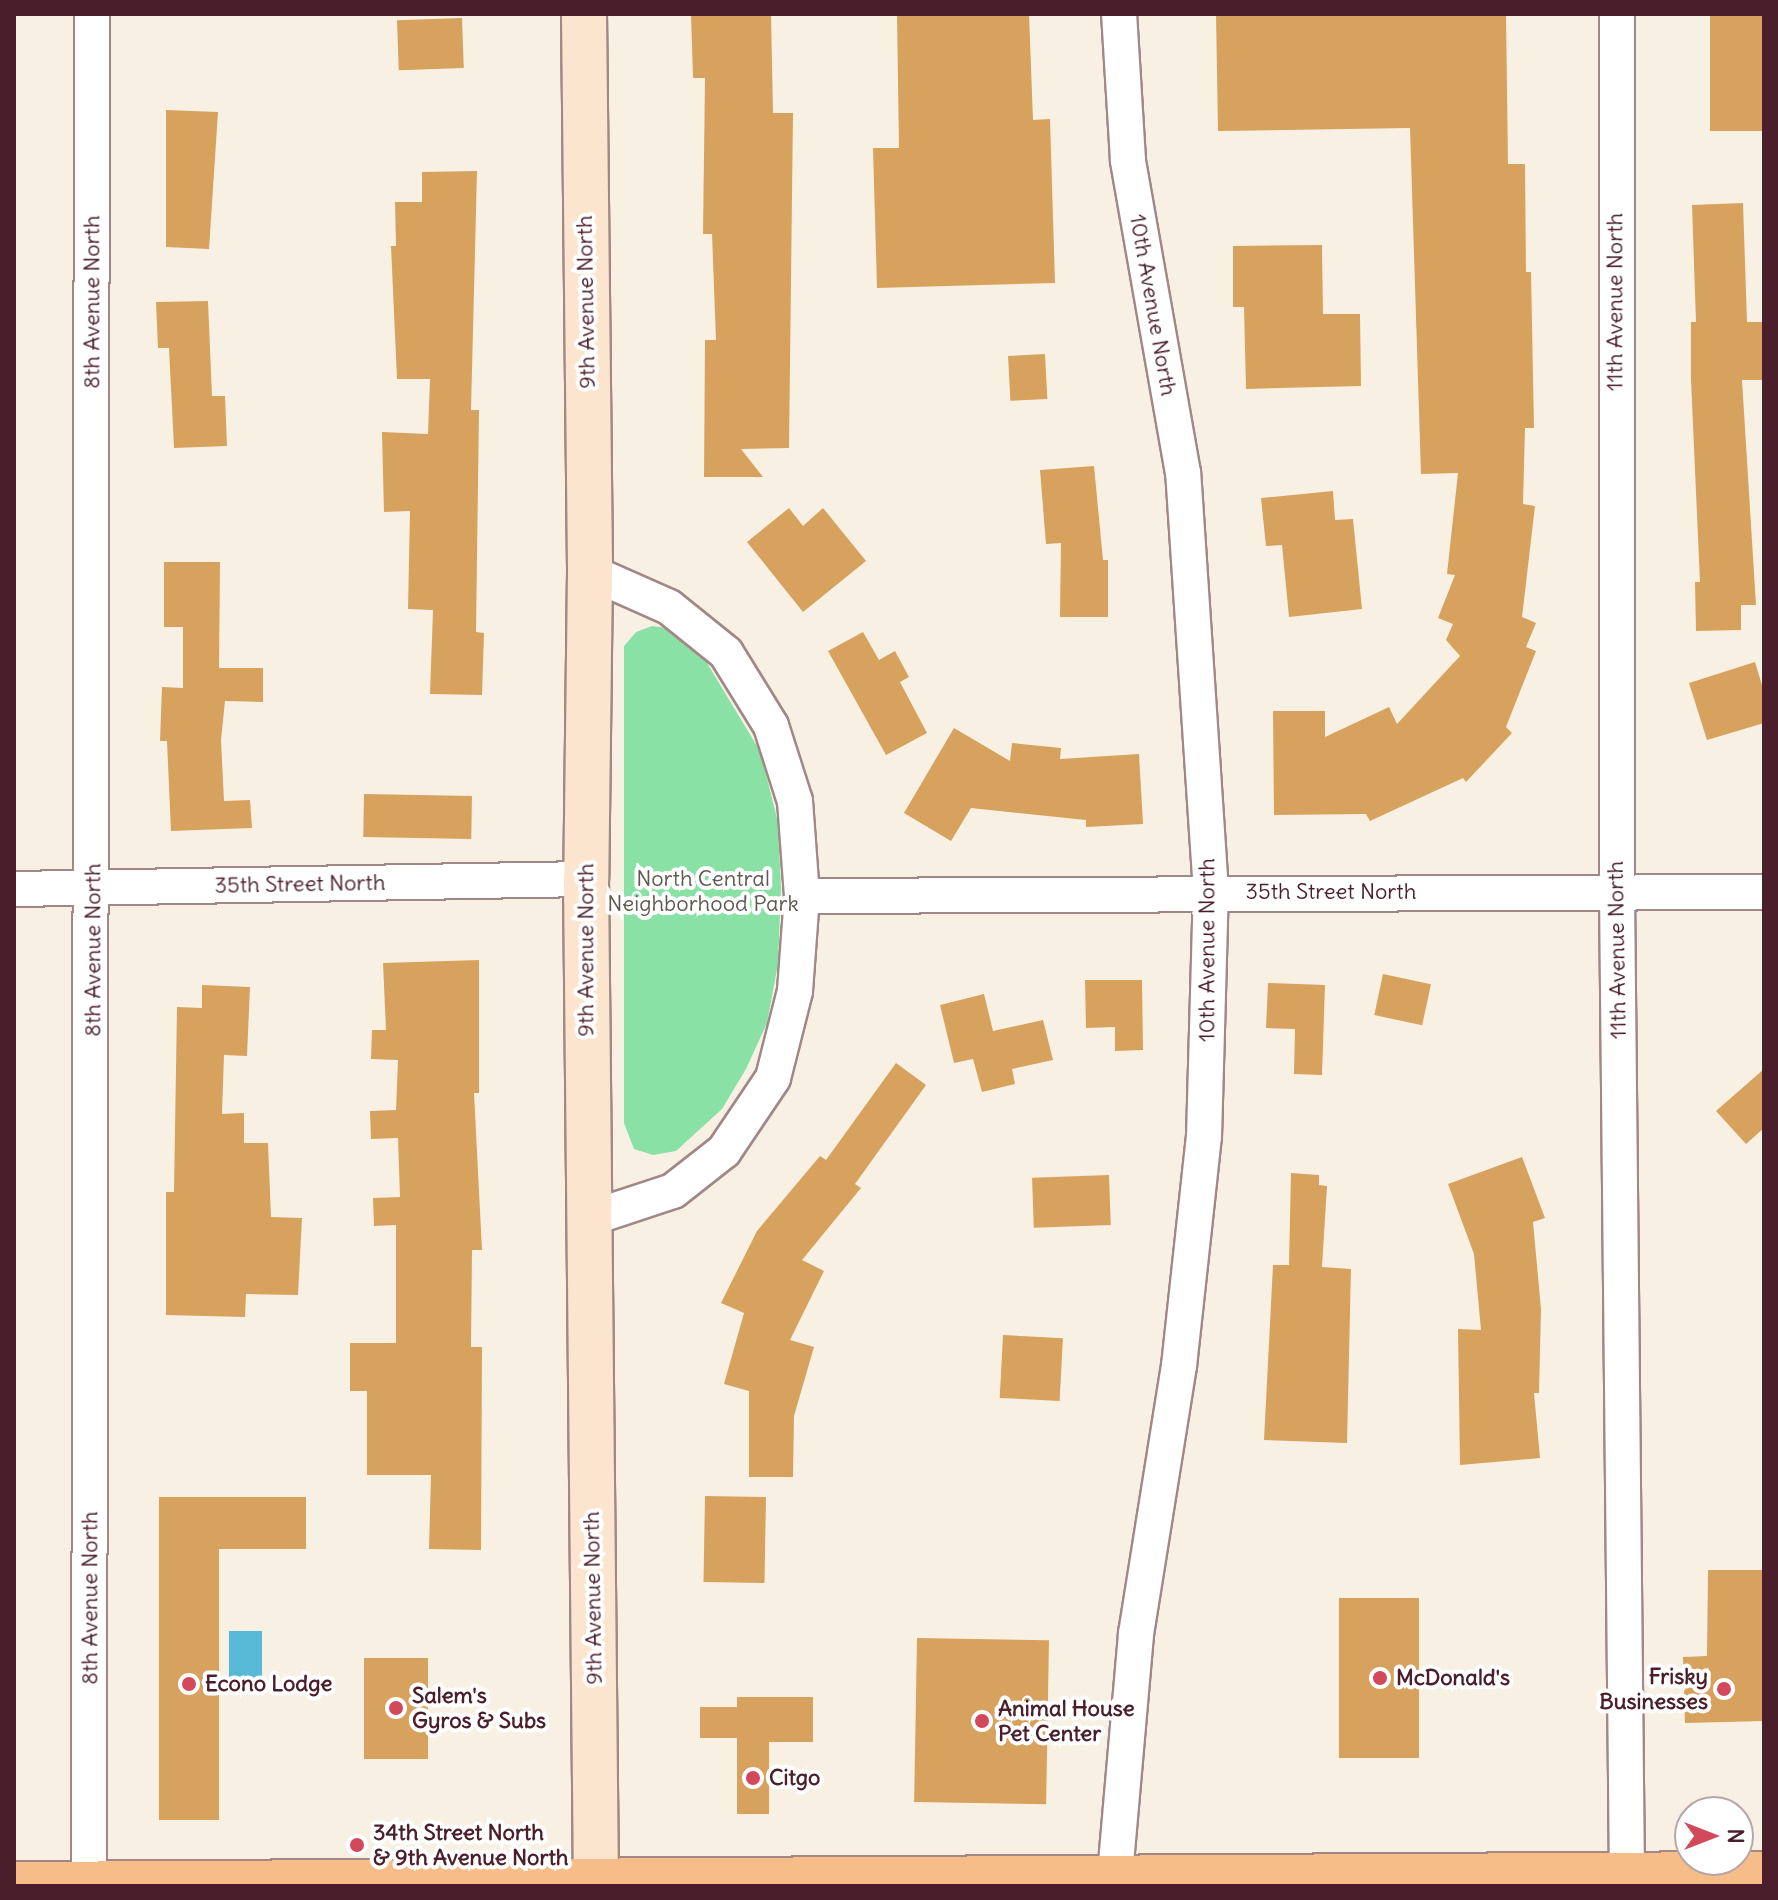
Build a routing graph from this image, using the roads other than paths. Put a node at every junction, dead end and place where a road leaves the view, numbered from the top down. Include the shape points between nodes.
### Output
1 (92, 14) edge
2 (584, 14) edge
3 (1119, 14) edge
4 (1617, 14) edge
5 (590, 572) junction
6 (586, 879) junction
7 (93, 888) junction
8 (14, 889) edge
9 (1617, 891) junction
10 (1211, 892) junction
11 (1764, 892) edge
12 (802, 896) junction
13 (588, 1219) junction
14 (1764, 1874) edge
15 (1627, 1880) edge
16 (1115, 1881) edge
17 (596, 1883) edge
18 (14, 1884) edge
19 (89, 1884) edge

1 - 7 street, 8th Avenue North
2 - 5 street, 9th Avenue North
3 - 10 street, 10th Avenue North via 1128,160 1183,473
4 - 9 street, 11th Avenue North
5 - 6 street, 9th Avenue North
5 - 12 street via 669,607 726,653 771,726 795,801
6 - 7 street, 35th Street North
6 - 13 street, 9th Avenue North
7 - 8 street, 35th Street North
7 - 19 street, 8th Avenue North
9 - 10 street, 35th Street North
9 - 11 street, 35th Street North
9 - 15 street, 11th Avenue North
10 - 12 street, 35th Street North
10 - 16 street, 10th Avenue North via 1204,1137 1179,1366 1134,1643
12 - 13 street via 795,991 773,1078 724,1151 683,1183
13 - 17 street, 9th Avenue North
14 - 15 highway
15 - 16 highway
16 - 17 highway
17 - 19 highway
18 - 19 highway

